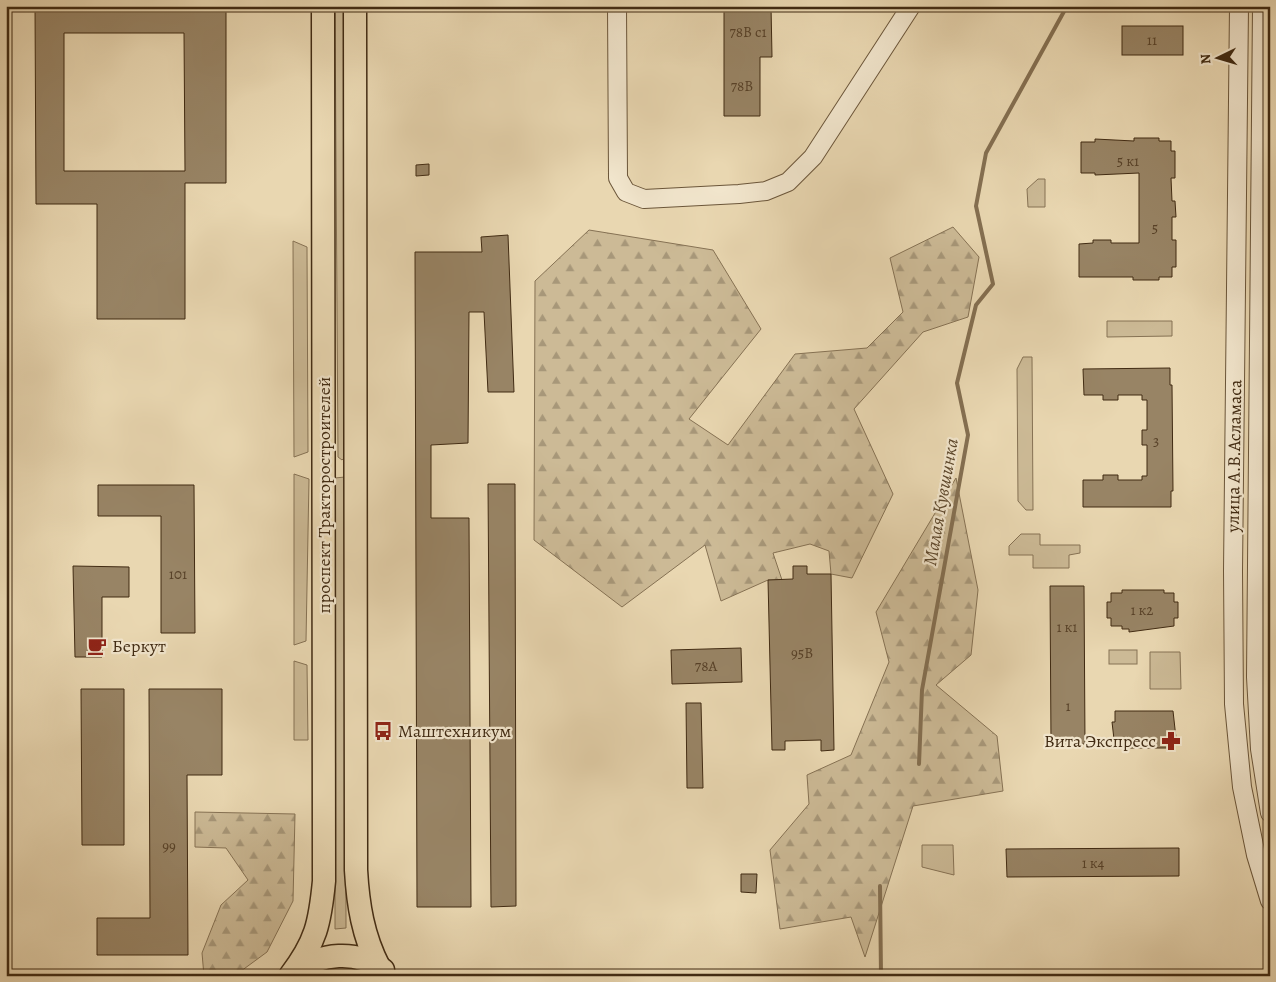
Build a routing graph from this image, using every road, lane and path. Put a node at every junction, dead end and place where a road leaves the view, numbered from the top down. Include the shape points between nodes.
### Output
1 (324, 6) edge
2 (355, 6) edge
3 (617, 6) edge
4 (911, 6) edge
5 (1239, 6) edge
6 (1262, 6) edge
7 (324, 466) junction
8 (355, 467) junction
9 (1256, 703) junction
10 (1234, 704) junction
11 (1270, 813) edge
12 (1270, 901) edge
13 (384, 971) edge
14 (290, 976) edge

1 - 7 main road, проспект Тракторостроителей
2 - 8 main road, проспект Тракторостроителей
3 - 4 street via 618,178 626,192 644,199 766,191 788,182 812,157
5 - 10 street, улица А.В.Асламаса via 1232,571
6 - 9 street, улица А.В.Асламаса
7 - 8 main road
7 - 14 main road, проспект Тракторостроителей via 324,881 315,936
8 - 13 main road, проспект Тракторостроителей via 357,889 369,948
9 - 10 street
9 - 11 street, улица А.В.Асламаса
10 - 12 street, улица А.В.Асламаса via 1242,787 1256,855
13 - 14 main road via 361,959 342,955 304,965

